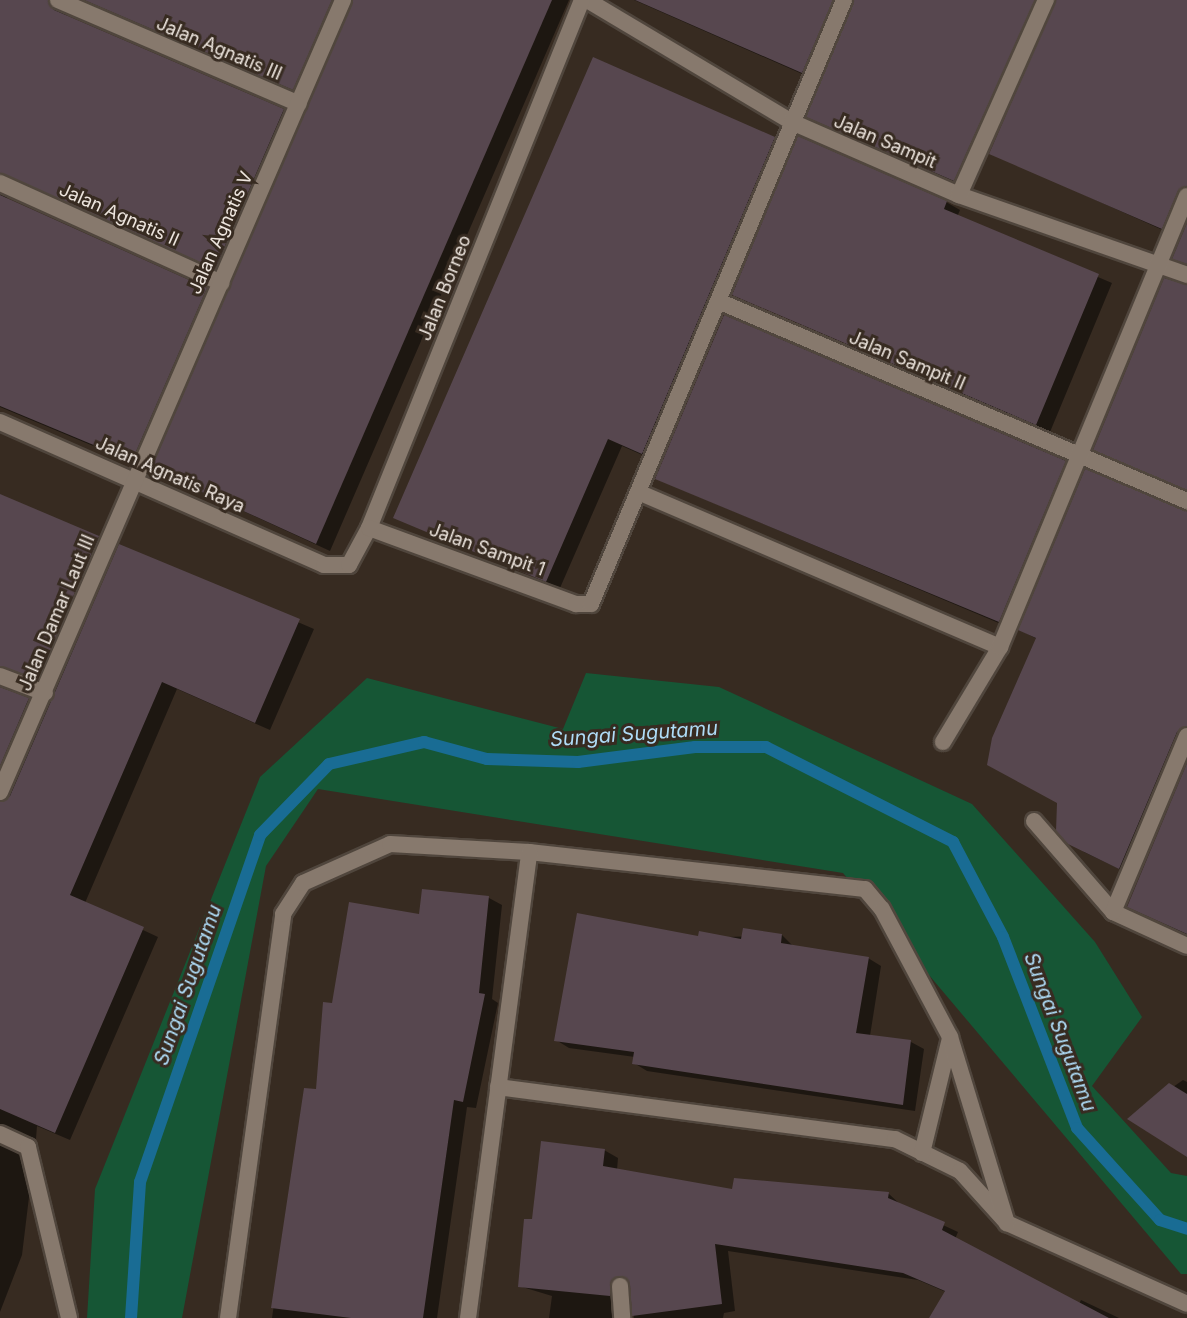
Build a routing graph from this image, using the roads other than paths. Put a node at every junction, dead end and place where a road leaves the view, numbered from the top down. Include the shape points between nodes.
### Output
1 (58, 0) edge
2 (343, 0) edge
3 (582, 0) edge
4 (587, 0) edge
5 (844, 0) edge
6 (1046, 0) edge
7 (299, 104) junction
8 (792, 122) junction
9 (0, 183) edge
10 (959, 195) junction
11 (1187, 196) edge
12 (1158, 263) junction
13 (1187, 275) edge
14 (221, 282) junction
15 (718, 301) junction
16 (0, 422) edge
17 (1081, 457) junction
18 (134, 480) junction
19 (638, 492) junction
20 (1187, 501) edge
21 (369, 528) junction
22 (324, 564) joint
23 (1000, 647) junction
24 (0, 676) edge
25 (45, 693) junction
26 (1187, 736) edge
27 (943, 742) dead end
28 (0, 792) edge
29 (1034, 821) dead end
30 (529, 852) junction
31 (1113, 912) junction
32 (1187, 946) edge
33 (950, 1037) junction
34 (498, 1088) junction
35 (0, 1134) edge
36 (922, 1153) junction
37 (1007, 1223) junction
38 (620, 1286) dead end
39 (1187, 1304) edge
40 (69, 1318) edge
41 (228, 1318) edge
42 (468, 1318) edge
43 (622, 1318) edge

1 - 7 street, Jalan Agnatis III
2 - 7 street, Jalan Agnatis V
3 - 21 street, Jalan Borneo
4 - 8 street, Jalan Sampit
5 - 8 street
6 - 10 street
7 - 14 street, Jalan Agnatis V
8 - 10 street, Jalan Sampit
8 - 15 street
9 - 14 street, Jalan Agnatis II
10 - 12 street, Jalan Sampit
11 - 12 street
12 - 13 street, Jalan Sampit
12 - 17 street
14 - 18 street, Jalan Agnatis V
15 - 17 street, Jalan Sampit II
15 - 19 street
16 - 18 street, Jalan Agnatis Raya
17 - 20 street, Jalan Sampit II
17 - 23 street
18 - 22 street, Jalan Agnatis Raya
18 - 25 street, Jalan Damar Laut III
19 - 21 street, Jalan Sampit 1 via 591,604 576,604
19 - 23 street
21 - 22 street, Jalan Borneo via 349,564
23 - 27 street
24 - 25 street
25 - 28 street, Jalan Damar Laut III
26 - 31 street
29 - 31 street
30 - 33 street via 865,889 882,909
30 - 34 street
30 - 41 street via 390,844 303,883 288,906
31 - 32 street
33 - 36 street
33 - 37 street
34 - 36 street via 896,1139
34 - 42 street
35 - 40 street via 28,1147
36 - 37 street via 960,1171
37 - 39 street
38 - 43 street

